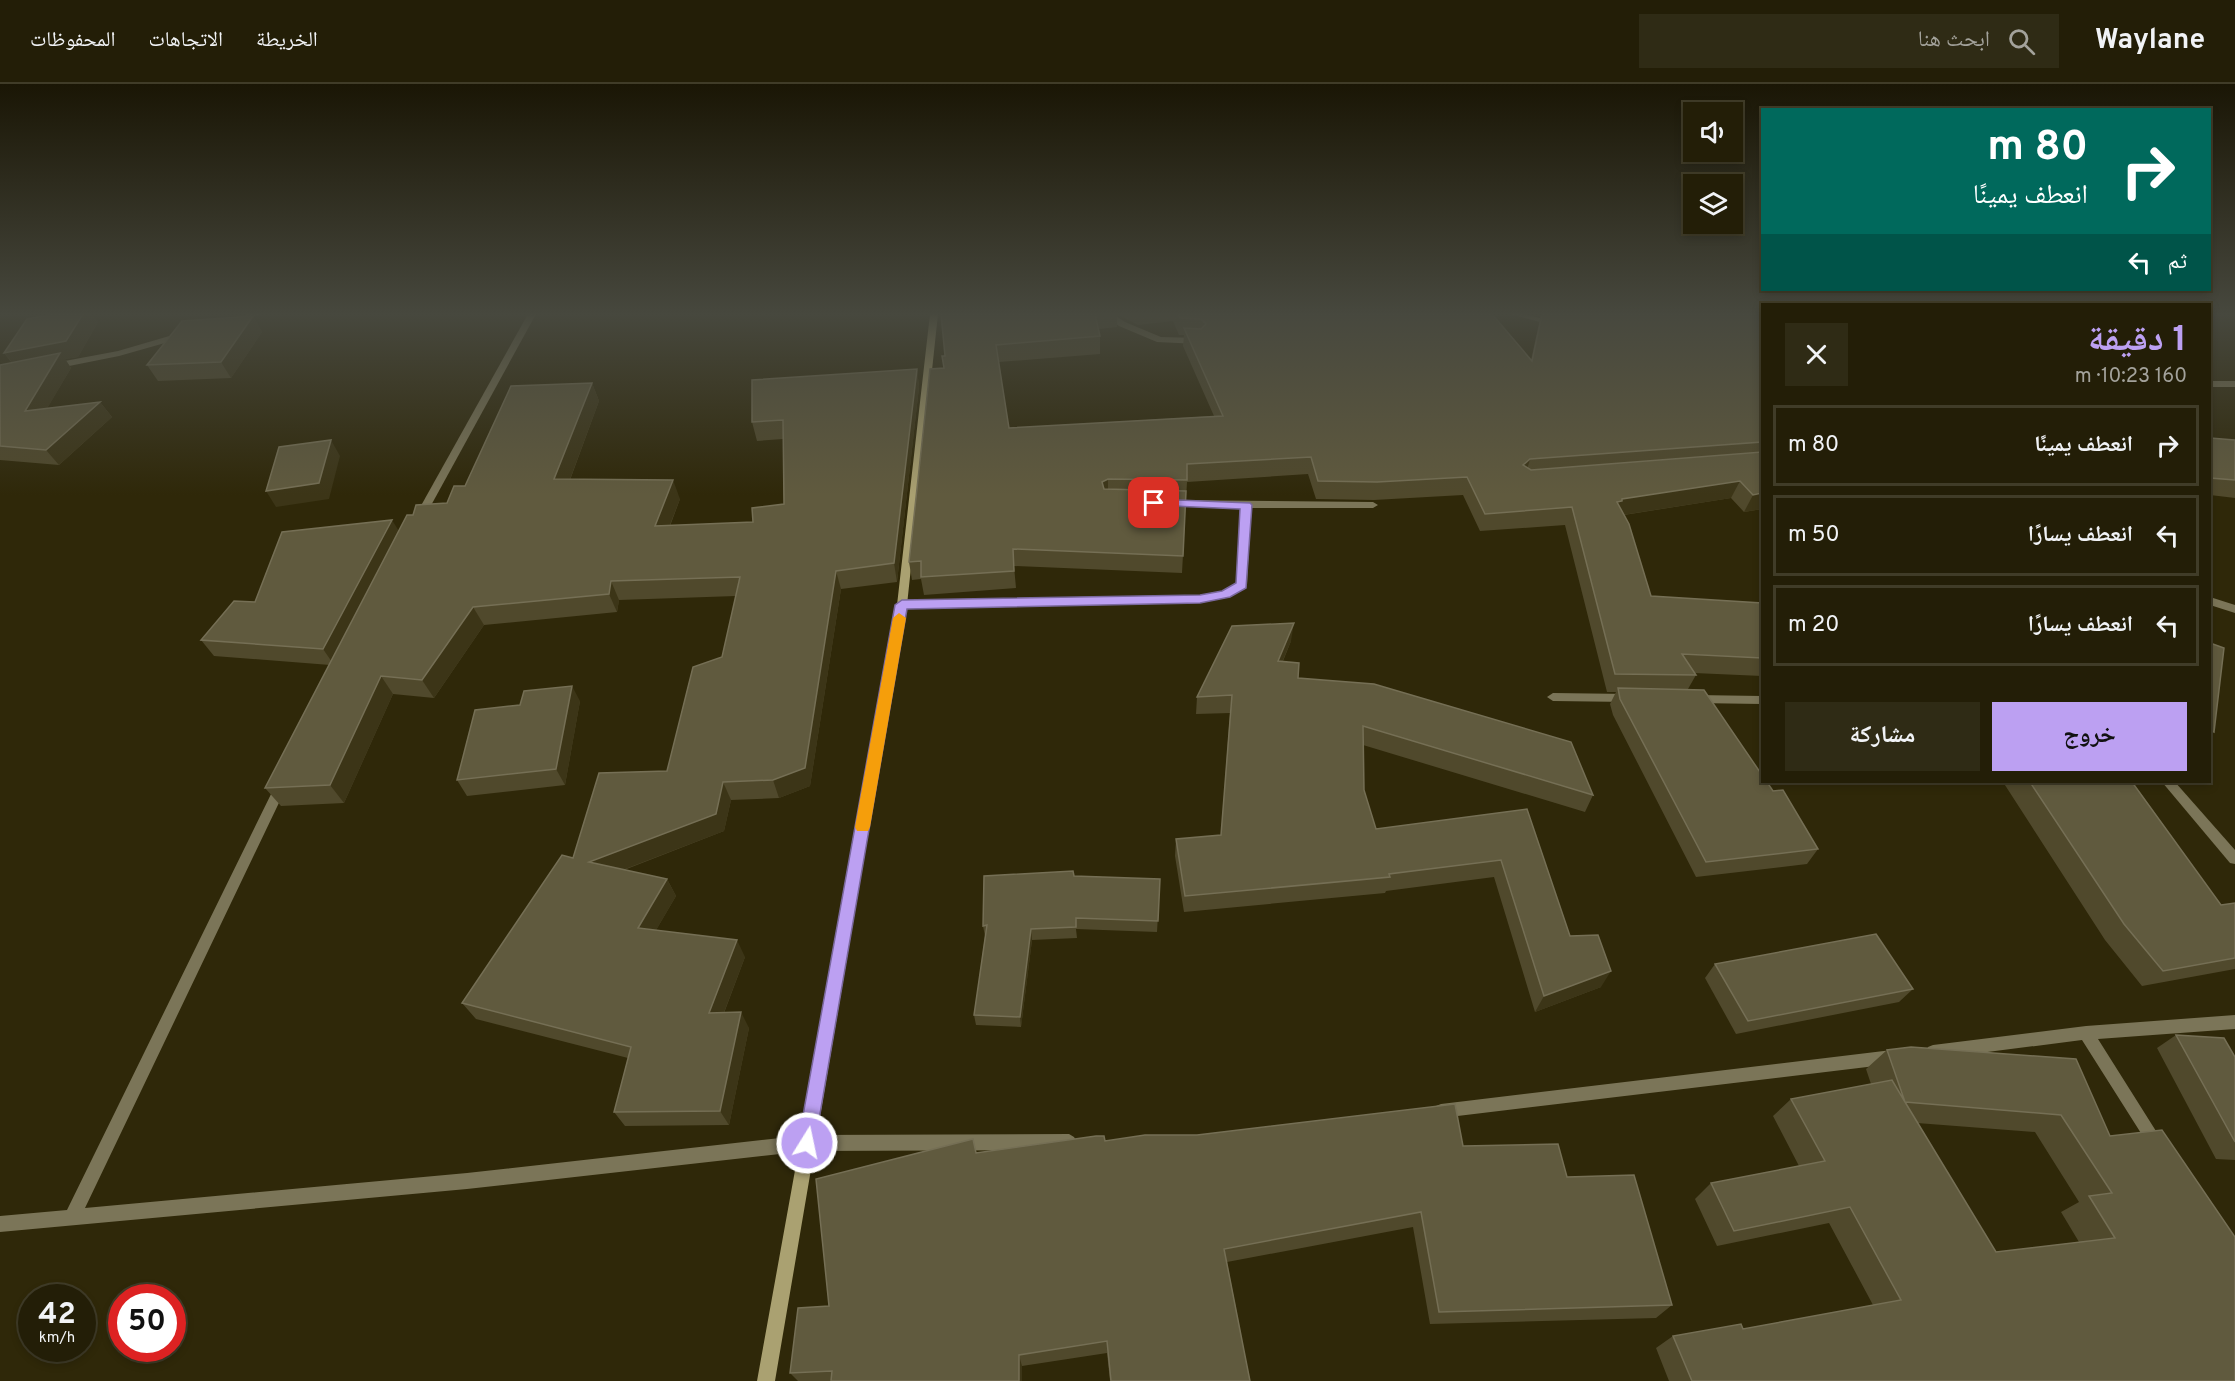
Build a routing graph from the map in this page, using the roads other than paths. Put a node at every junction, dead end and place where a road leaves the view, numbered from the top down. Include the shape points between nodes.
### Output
1 (498, 375) edge
2 (927, 375) edge
3 (2211, 384) edge
4 (2235, 384) edge
5 (1154, 503) edge
6 (1246, 505) junction
7 (1373, 505) edge
8 (411, 532) edge
9 (2211, 600) edge
10 (902, 605) junction
11 (2235, 609) edge
12 (1553, 697) dead end
13 (1646, 698) edge
14 (1681, 699) edge
15 (1761, 700) edge
16 (285, 777) edge
17 (2169, 783) edge
18 (2235, 859) edge
19 (2235, 1022) edge
20 (2086, 1033) junction
21 (1432, 1113) edge
22 (1089, 1141) edge
23 (807, 1143) junction
24 (2167, 1160) edge
25 (72, 1217) junction
26 (0, 1224) edge
27 (766, 1381) edge

1 - 8 street
2 - 10 main road
3 - 4 street
5 - 6 street
6 - 7 street
6 - 10 street via 1242,585 1226,594 1200,599
9 - 11 street
10 - 23 main road
12 - 13 street
14 - 15 street
16 - 25 street
17 - 18 street
19 - 20 street
20 - 21 street
20 - 24 street
22 - 23 street
23 - 25 street via 467,1181
23 - 27 main road
25 - 26 street

